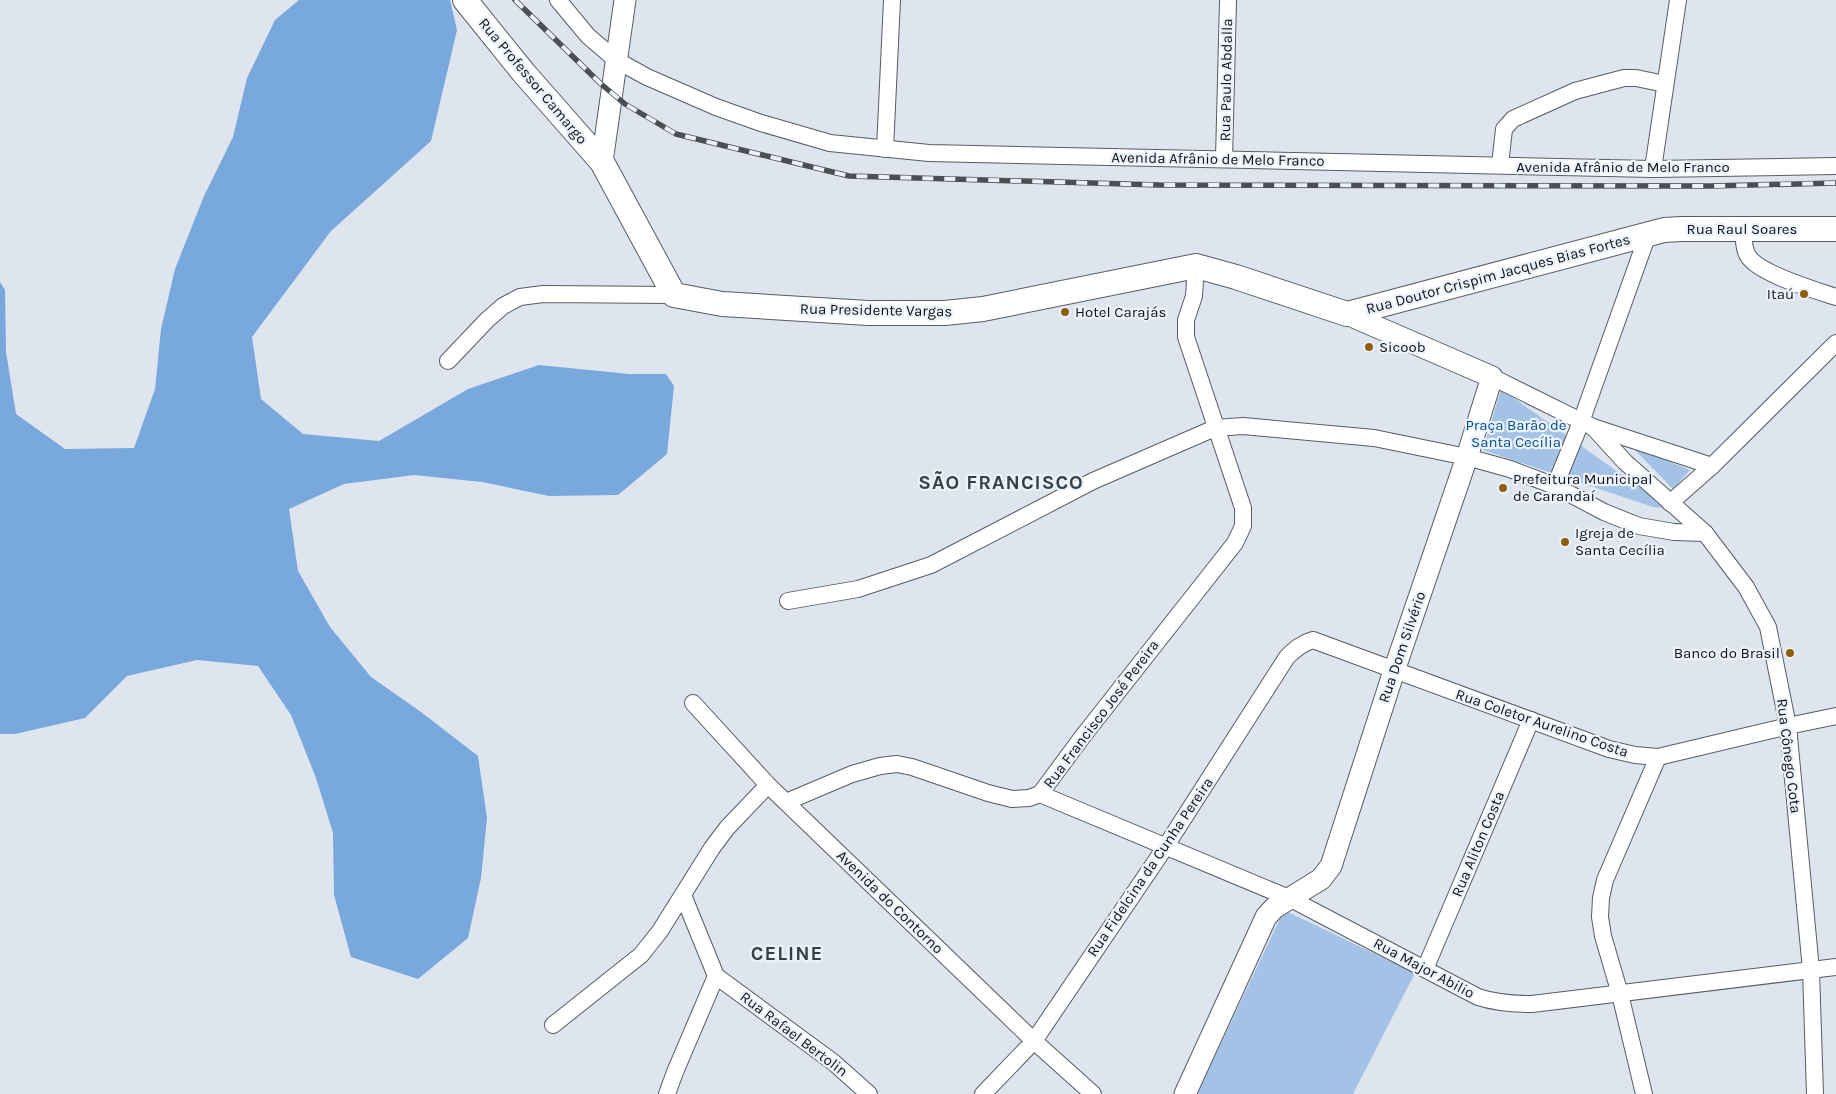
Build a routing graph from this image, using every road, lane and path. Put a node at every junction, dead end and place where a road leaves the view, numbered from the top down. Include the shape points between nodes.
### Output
1 (465, 0) edge
2 (558, 0) edge
3 (625, 0) edge
4 (892, 0) edge
5 (1228, 0) edge
6 (1678, 0) edge
7 (616, 60) junction
8 (1665, 84) junction
9 (885, 150) junction
10 (1224, 159) junction
11 (602, 162) junction
12 (1500, 165) junction
13 (1836, 166) edge
14 (1653, 169) junction
15 (1742, 229) junction
16 (1836, 229) edge
17 (1648, 234) junction
18 (1196, 266) junction
19 (674, 295) junction
20 (1836, 297) edge
21 (1347, 314) junction
22 (1836, 343) edge
23 (448, 361) dead end
24 (1492, 377) junction
25 (1587, 424) junction
26 (1215, 428) junction
27 (1467, 457) junction
28 (1712, 466) junction
29 (1554, 486) junction
30 (1670, 503) junction
31 (1705, 533) junction
32 (788, 601) dead end
33 (1313, 640) joint
34 (1394, 671) junction
35 (693, 703) dead end
36 (1836, 716) edge
37 (1531, 720) junction
38 (1788, 726) junction
39 (1658, 757) junction
40 (768, 785) junction
41 (1040, 794) junction
42 (786, 802) junction
43 (1166, 846) junction
44 (683, 895) junction
45 (1289, 898) junction
46 (1836, 967) edge
47 (1425, 969) junction
48 (1811, 970) junction
49 (716, 976) junction
50 (1620, 994) junction
51 (553, 1025) dead end
52 (1034, 1041) junction
53 (667, 1094) edge
54 (869, 1094) edge
55 (983, 1094) edge
56 (1093, 1094) edge
57 (1185, 1094) edge
58 (1644, 1094) edge
59 (1815, 1094) edge

1 - 11 main road, Rua Professor Camargo
2 - 7 street, Avenida Afrânio de Melo Franco via 588,36
3 - 7 street
4 - 9 street
5 - 10 street, Rua Paulo Abdalla
6 - 8 street
7 - 9 street, Avenida Afrânio de Melo Franco via 716,107 761,123 830,144
7 - 11 street
8 - 12 street via 1624,78 1575,91 1513,120 1504,128
8 - 14 street
9 - 10 street, Avenida Afrânio de Melo Franco
10 - 12 street, Avenida Afrânio de Melo Franco
11 - 19 main road, Rua Professor Camargo
12 - 14 street, Avenida Afrânio de Melo Franco
13 - 14 street, Avenida Afrânio de Melo Franco
15 - 16 main road, Rua Raul Soares
15 - 17 main road, Rua Raul Soares via 1681,229
15 - 20 street via 1745,248 1753,262
17 - 21 main road, Rua Doutor Crispim Jacques Bias Fortes
17 - 25 street
18 - 19 main road, Rua Presidente Vargas via 982,309 945,313 868,313 722,304
18 - 21 main road, Rua Presidente Vargas
18 - 26 street, Rua Francisco José Pereira via 1186,337
19 - 23 street, Rua Presidente Vargas via 543,294 520,297 487,320
21 - 24 street
22 - 28 street
24 - 25 street
24 - 27 street, Rua Dom Silvério
25 - 28 street
25 - 29 street
25 - 30 street, Rua Cônego Cota
26 - 27 street via 1243,426 1374,438
26 - 32 street via 1093,481 931,565 858,590
26 - 41 street, Rua Francisco José Pereira via 1243,508 1243,526 1235,543 1150,648
27 - 29 street
27 - 34 street, Rua Dom Silvério
28 - 30 street
29 - 31 street via 1639,526
30 - 31 street, Rua Cônego Cota
31 - 38 street, Rua Cônego Cota via 1746,587 1768,627
33 - 34 street, Rua Coletor Aurelino Costa
33 - 43 street, Rua Fidelcina da Cunha Pereira via 1300,645 1287,657
34 - 37 street, Rua Coletor Aurelino Costa
34 - 45 street, Rua Dom Silvério via 1331,866 1308,889
35 - 40 street, Avenida do Contorno
36 - 38 street, Rua Coletor Aurelino Costa
37 - 39 street, Rua Coletor Aurelino Costa via 1609,749
37 - 47 street, Rua Aliton Costa
38 - 39 street, Rua Coletor Aurelino Costa
38 - 48 street, Rua Cônego Cota
39 - 50 street via 1605,880 1601,898 1603,936
40 - 42 street, Avenida do Contorno
40 - 44 street via 727,828
41 - 42 street, Rua Francisco José Pereira via 1012,799 897,764 852,774
41 - 43 street, Rua Major Abilio
42 - 52 street, Avenida do Contorno
43 - 45 street, Rua Major Abilio
43 - 52 street, Rua Fidelcina da Cunha Pereira
44 - 49 street
44 - 51 street via 640,954
45 - 47 street, Rua Major Abilio
45 - 57 street, Rua Dom Silvério via 1266,917
46 - 48 street, Rua Major Abilio
47 - 50 street, Rua Major Abilio via 1478,997 1509,1004
48 - 50 street, Rua Major Abilio
48 - 59 street, Rua Cônego Cota
49 - 53 street
49 - 54 street, Rua Rafael Bertolin via 833,1062
50 - 58 street
52 - 55 street, Rua Fidelcina da Cunha Pereira
52 - 56 street, Avenida do Contorno

